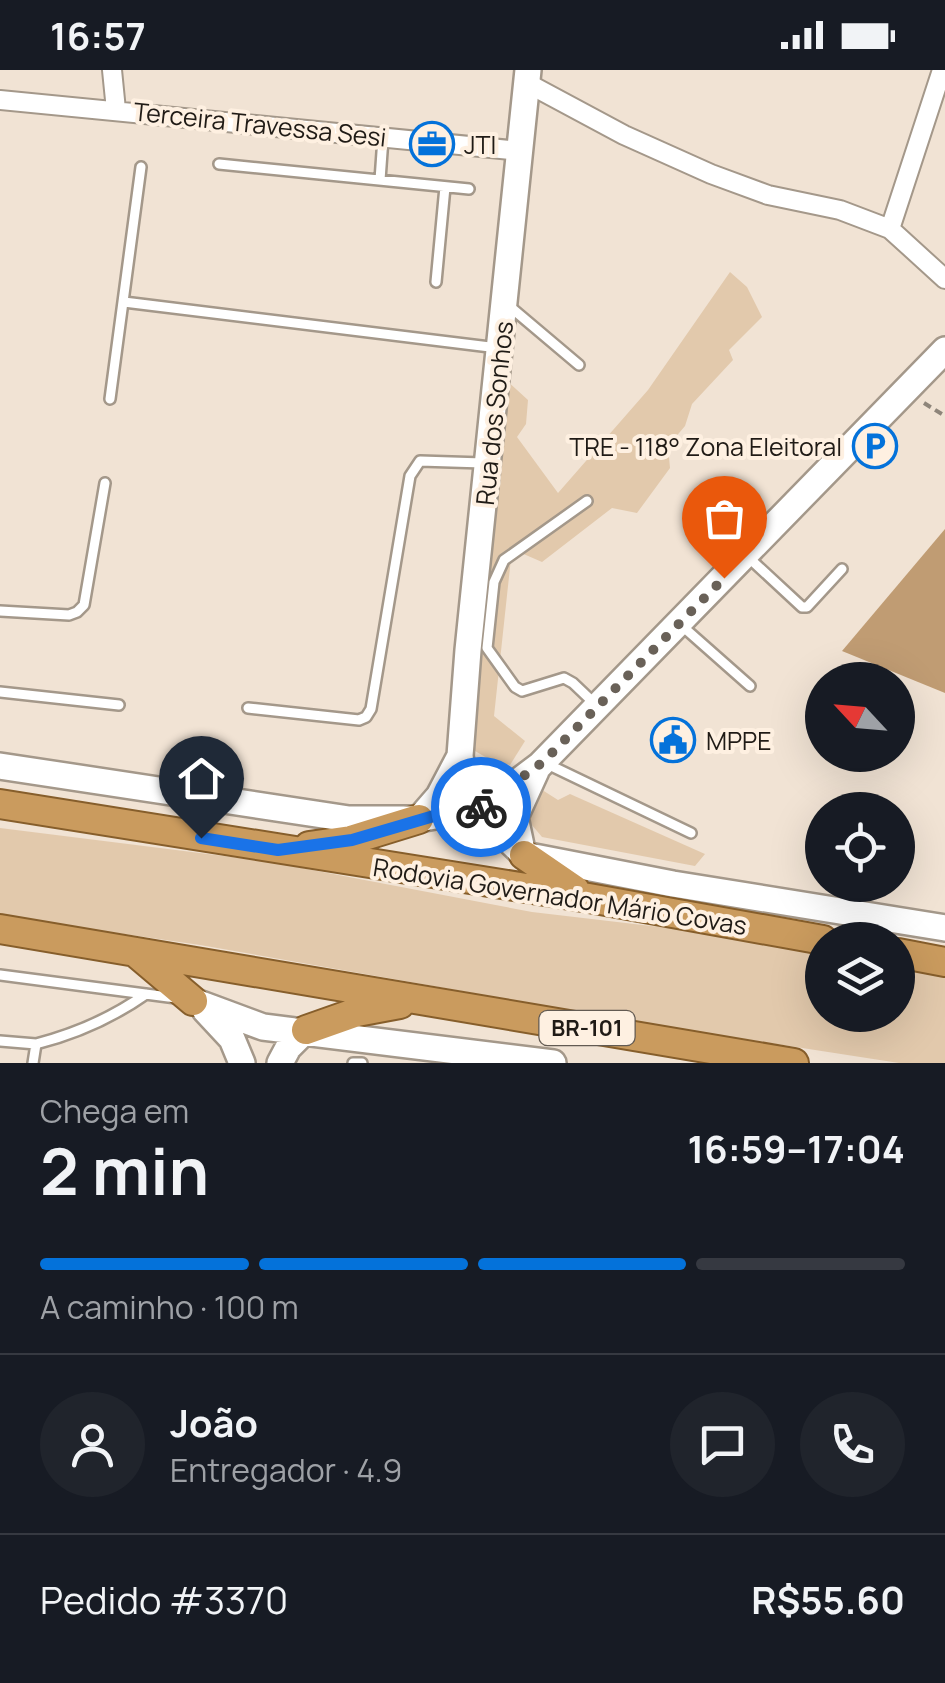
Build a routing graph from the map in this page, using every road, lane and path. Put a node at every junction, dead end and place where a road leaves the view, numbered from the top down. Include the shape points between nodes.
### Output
1 (112, 70) edge
2 (942, 70) edge
3 (528, 76) edge
4 (0, 100) edge
5 (116, 110) junction
6 (384, 136) junction
7 (521, 151) junction
8 (220, 164) dead end
9 (141, 166) dead end
10 (380, 180) junction
11 (445, 187) junction
12 (469, 189) dead end
13 (890, 229) junction
14 (945, 280) edge
15 (436, 282) dead end
16 (124, 302) junction
17 (506, 302) junction
18 (501, 348) junction
19 (945, 350) edge
20 (579, 365) dead end
21 (110, 400) dead end
22 (488, 463) junction
23 (105, 483) dead end
24 (587, 501) dead end
25 (746, 555) junction
26 (842, 569) dead end
27 (0, 611) edge
28 (680, 624) junction
29 (750, 686) dead end
30 (0, 692) edge
31 (119, 705) dead end
32 (598, 707) junction
33 (248, 708) dead end
34 (460, 756) junction
35 (541, 763) junction
36 (0, 766) edge
37 (0, 804) edge
38 (469, 814) junction
39 (419, 819) junction
40 (691, 833) dead end
41 (278, 850) junction
42 (524, 855) junction
43 (590, 898) junction
44 (0, 928) edge
45 (945, 928) edge
46 (805, 937) edge
47 (133, 951) junction
48 (915, 957) edge
49 (945, 962) edge
50 (0, 975) edge
51 (146, 994) junction
52 (193, 1000) junction
53 (423, 1000) junction
54 (306, 1030) junction
55 (0, 1042) edge
56 (36, 1044) junction
57 (32, 1063) edge
58 (242, 1063) edge
59 (280, 1063) edge
60 (353, 1063) edge
61 (362, 1063) edge
62 (548, 1063) edge
63 (794, 1063) edge

1 - 5 street
2 - 13 street
3 - 7 main road, Rua dos Sonhos
3 - 13 street via 624,135 711,174
4 - 5 street, Terceira Travessa Sesi
5 - 6 street, Terceira Travessa Sesi
6 - 7 street, Terceira Travessa Sesi
6 - 10 lane
7 - 17 main road, Rua dos Sonhos
8 - 10 lane
9 - 16 lane
10 - 11 lane
11 - 12 lane
11 - 15 lane
13 - 14 street
16 - 18 lane
16 - 21 lane
17 - 18 main road, Rua dos Sonhos
17 - 20 lane
18 - 22 main road, Rua dos Sonhos
19 - 25 main road
22 - 33 lane via 420,461 410,476 366,718
22 - 34 main road, Rua dos Sonhos
23 - 27 lane via 84,605 70,615
24 - 32 lane via 504,560 486,640 516,687 530,690 564,678
25 - 26 lane via 802,607
25 - 28 main road
28 - 29 lane
28 - 32 main road
30 - 31 lane
32 - 35 main road
34 - 38 main road, Rua dos Sonhos
34 - 39 main road, Rua dos Sonhos
35 - 38 main road
35 - 40 lane
35 - 42 main road via 515,821
36 - 39 main road via 349,819
37 - 41 highway, Rodovia Governador Mário Covas
38 - 39 main road
38 - 42 main road via 495,826
39 - 41 highway via 352,840
41 - 43 highway, Rodovia Governador Mário Covas
42 - 43 highway
42 - 45 main road
43 - 46 highway, Rodovia Governador Mário Covas
44 - 47 highway, BR-101
47 - 52 highway
47 - 53 highway, BR-101
48 - 49 highway
50 - 51 lane
51 - 52 lane
51 - 56 lane via 120,1012
52 - 54 main road via 254,1025
52 - 58 main road via 222,1026
53 - 54 highway
53 - 63 highway, BR-101
54 - 59 main road
54 - 62 main road
55 - 56 lane
56 - 57 lane
60 - 61 lane

